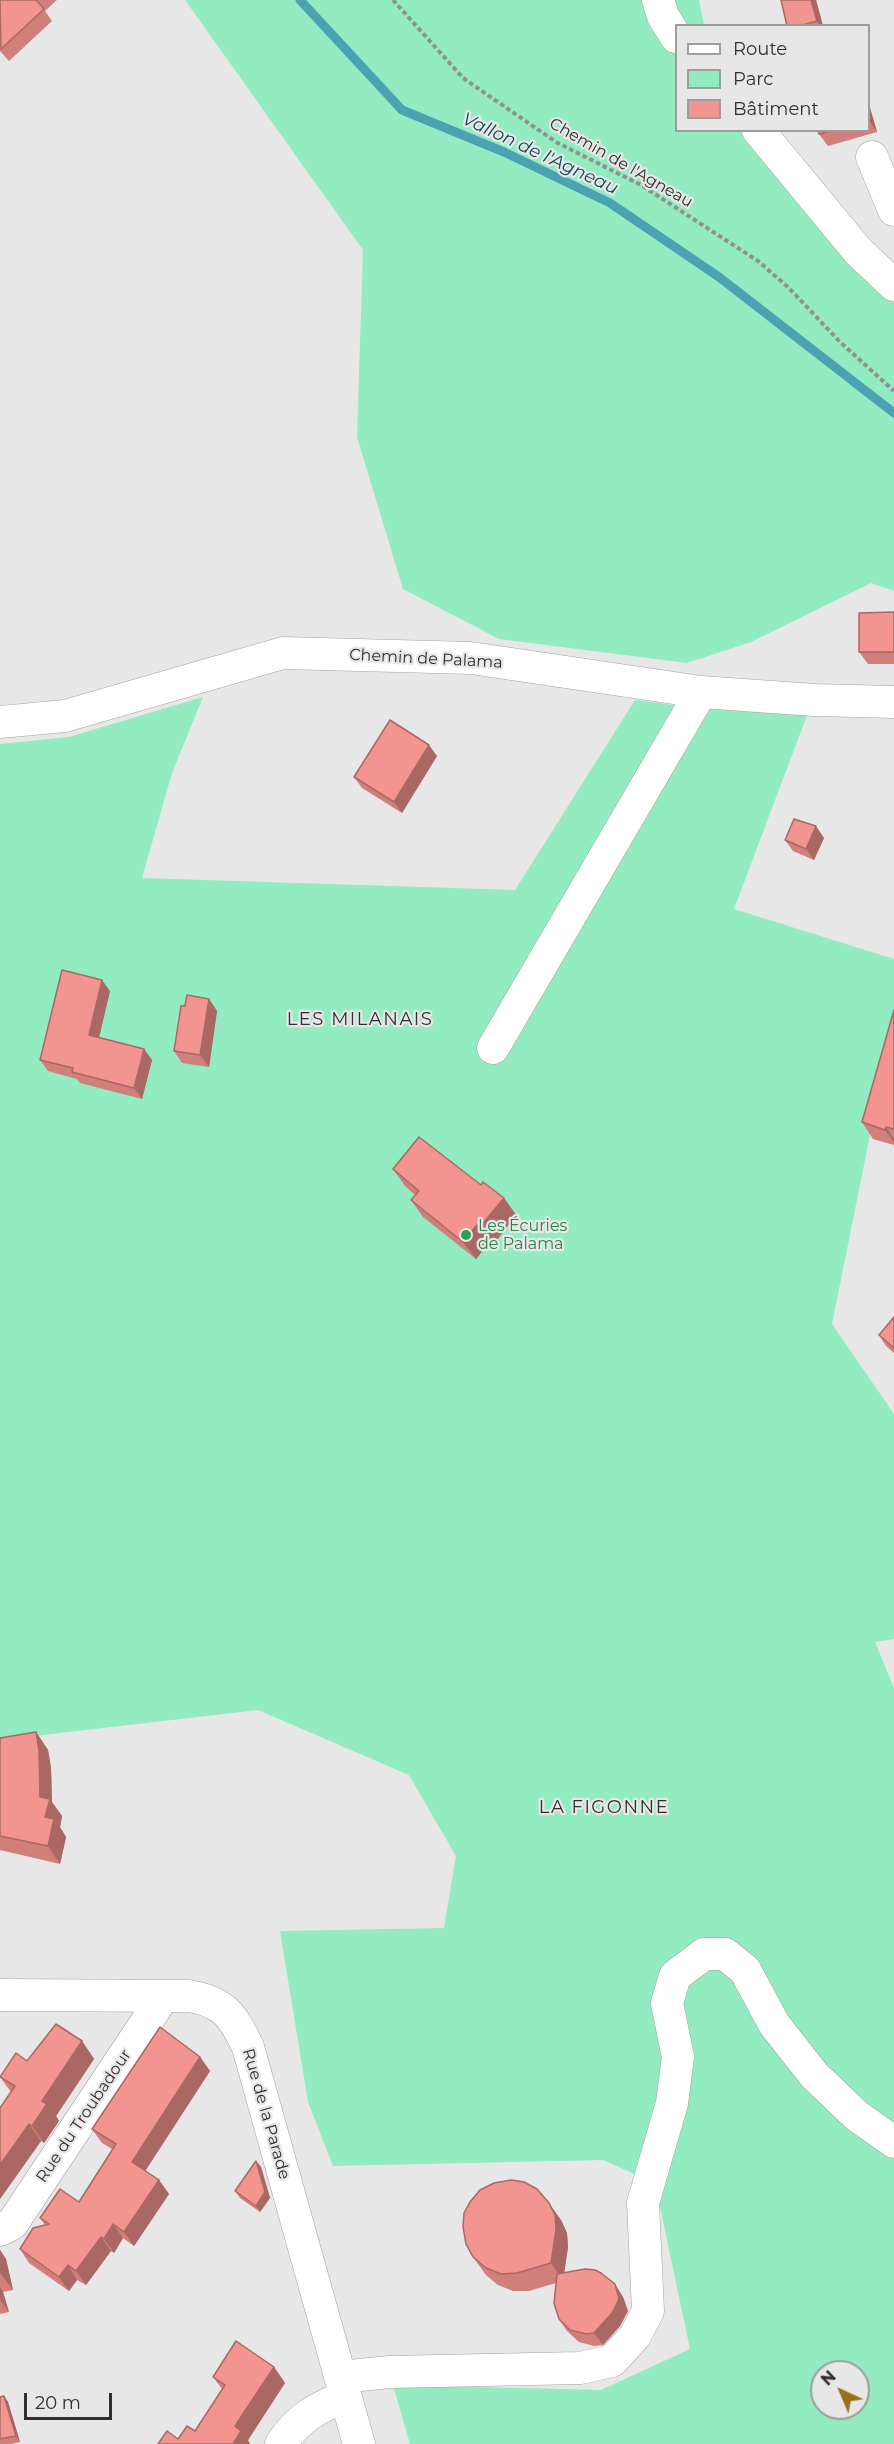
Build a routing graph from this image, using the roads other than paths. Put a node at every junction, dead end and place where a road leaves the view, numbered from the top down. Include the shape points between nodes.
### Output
1 (658, 0) edge
2 (675, 35) edge
3 (760, 132) edge
4 (872, 157) dead end
5 (894, 210) edge
6 (894, 285) edge
7 (702, 692) junction
8 (894, 702) edge
9 (0, 722) edge
10 (493, 1048) dead end
11 (0, 1995) edge
12 (163, 1997) junction
13 (894, 2142) edge
14 (0, 2230) edge
15 (342, 2387) junction
16 (281, 2444) edge
17 (359, 2444) edge

1 - 2 street
3 - 6 street via 858,251
4 - 5 street
7 - 8 street, Chemin de Palama
7 - 9 street, Chemin de Palama via 471,658 283,653 65,716
7 - 10 street
11 - 12 street, Rue de la Parade
12 - 14 street, Rue du Troubadour via 12,2224
12 - 15 street, Rue de la Parade via 210,2000 234,2019 248,2047
13 - 15 street via 857,2116 814,2075 774,2024 745,1970 726,1954 704,1954 675,1976 667,2003 678,2057 672,2103 643,2203 648,2311 635,2336 612,2361 580,2368 390,2372
15 - 16 street via 309,2413
15 - 17 street, Rue de la Parade

